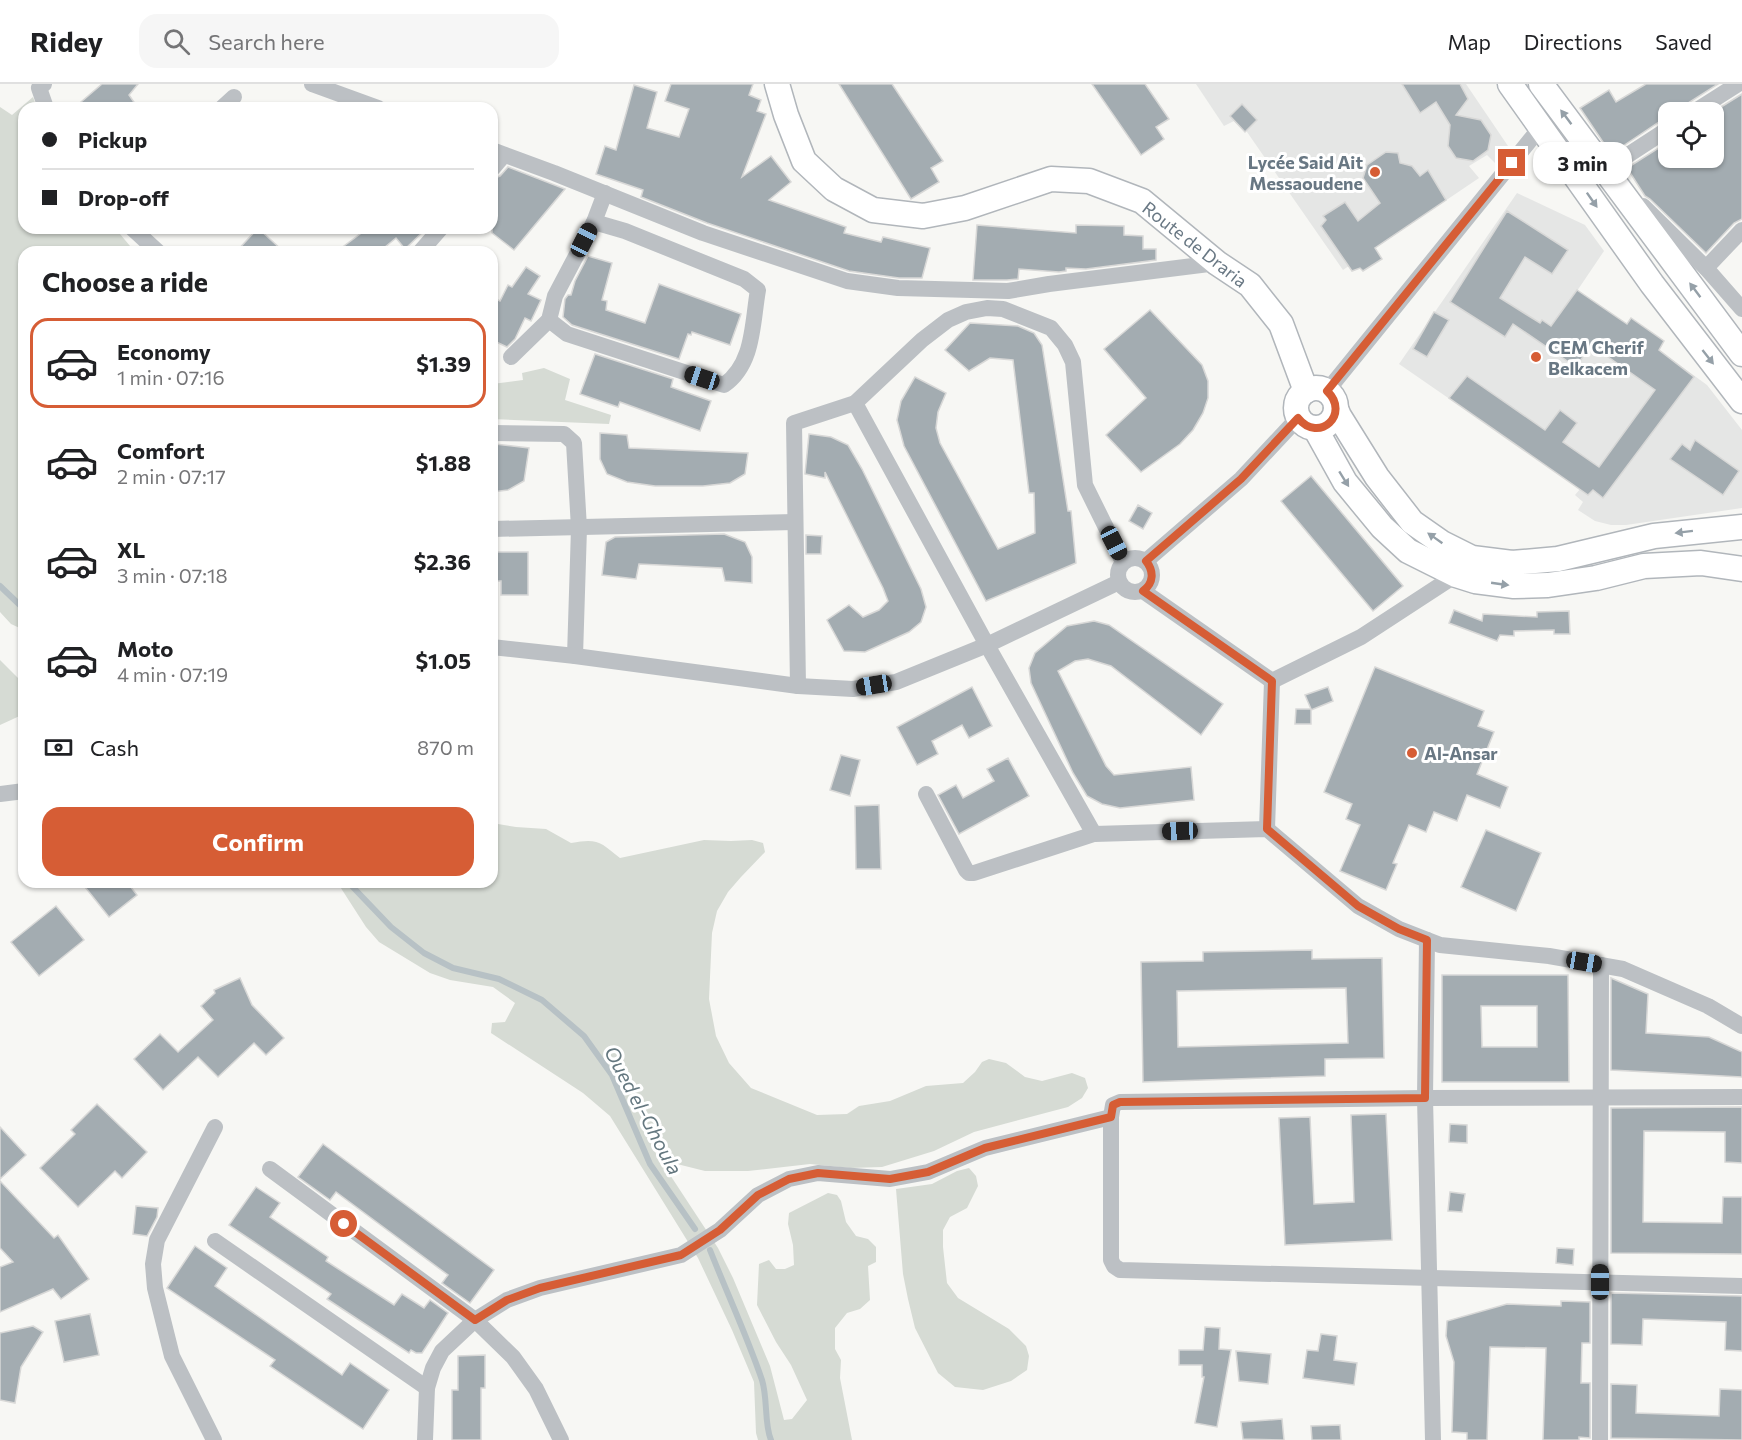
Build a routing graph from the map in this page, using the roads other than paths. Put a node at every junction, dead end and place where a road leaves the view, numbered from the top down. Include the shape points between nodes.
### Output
1 (44, 84) edge
2 (312, 84) edge
3 (777, 84) edge
4 (1510, 84) edge
5 (1542, 84) edge
6 (1738, 84) edge
7 (44, 102) edge
8 (362, 102) edge
9 (1710, 102) edge
10 (1540, 128) junction
11 (1658, 136) edge
12 (498, 153) edge
13 (1605, 170) junction
14 (605, 193) junction
15 (594, 222) junction
16 (1742, 230) edge
17 (138, 234) edge
18 (436, 234) edge
19 (152, 246) edge
20 (425, 246) edge
21 (1217, 263) junction
22 (1706, 268) junction
23 (1742, 309) edge
24 (549, 320) junction
25 (1742, 354) edge
26 (512, 357) dead end
27 (1323, 397) junction
28 (1742, 401) edge
29 (855, 403) junction
30 (1307, 423) junction
31 (498, 433) edge
32 (795, 522) junction
33 (1742, 527) edge
34 (579, 528) junction
35 (498, 529) edge
36 (1742, 556) edge
37 (1146, 561) junction
38 (1124, 562) junction
39 (1644, 566) junction
40 (1742, 569) edge
41 (1456, 575) junction
42 (1119, 582) junction
43 (1143, 591) junction
44 (987, 645) junction
45 (498, 648) edge
46 (575, 656) junction
47 (1272, 681) junction
48 (798, 686) junction
49 (18, 792) edge
50 (0, 794) edge
51 (926, 794) dead end
52 (1267, 829) junction
53 (1094, 834) junction
54 (1427, 940) junction
55 (1601, 965) junction
56 (1742, 1026) edge
57 (1601, 1097) junction
58 (1742, 1097) edge
59 (1425, 1098) junction
60 (1111, 1117) junction
61 (215, 1126) dead end
62 (270, 1169) dead end
63 (215, 1241) dead end
64 (1428, 1278) junction
65 (1600, 1282) junction
66 (1742, 1286) edge
67 (475, 1320) junction
68 (427, 1388) junction
69 (214, 1440) edge
70 (425, 1440) edge
71 (561, 1440) edge
72 (1433, 1440) edge
73 (1600, 1440) edge

1 - 7 street via 39,88
2 - 8 street
3 - 21 main road, Route de Draria via 804,161 834,189 873,210 922,216 965,208 1051,179 1089,181 1142,201
4 - 10 main road
13 -> 5 main road
6 - 9 street
10 - 27 street
10 -> 28 main road
11 - 13 street
12 - 14 street
13 - 22 street
25 -> 13 main road
14 - 15 street
14 - 21 street via 703,232 846,281 898,288 1008,291
15 - 24 street via 555,296
15 - 24 street via 744,279 758,290 747,359 735,378 724,385 567,334
16 - 22 street
17 - 19 street
18 - 20 street
21 - 27 main road, Route de Draria via 1250,285 1281,324
22 - 23 street
24 - 26 street
27 - 30 main road via 1335,415 1327,425
27 - 30 main road via 1301,394 1296,405
33 -> 27 main road, Route de Draria via 1654,536 1558,559 1512,563 1472,558 1412,522
29 - 32 street via 794,423
29 - 38 street via 922,340 966,312 1004,309 1051,328 1072,362 1085,485
29 - 44 street
30 - 37 street
30 -> 41 main road via 1344,482 1382,526 1408,551
31 - 34 street via 564,434 574,443
32 - 34 street
32 - 48 street
34 - 35 street
34 - 46 street
36 - 39 main road
37 - 38 street via 1134,558
37 - 43 street via 1152,577
38 - 42 street via 1118,572
39 - 40 main road via 1701,563
41 -> 39 main road via 1514,586 1548,585
41 - 47 street via 1361,637
42 - 43 street via 1131,592
42 - 44 street
43 - 47 street
44 - 48 street via 896,682 852,689
44 - 53 street
45 - 46 street
46 - 48 street
47 - 52 street
49 - 50 street
51 - 53 street via 969,873
52 - 53 street
52 - 54 street via 1358,906
54 - 55 street via 1440,945
54 - 59 street
55 - 56 street via 1623,969 1708,1006
55 - 57 street
57 - 58 street
57 - 59 street
57 - 65 street
59 - 60 street via 1120,1102 1113,1105
59 - 64 street
60 - 64 street via 1112,1260 1120,1270
60 - 67 street via 985,1148 928,1172 890,1179 818,1173 789,1179 758,1195 720,1230 681,1255 540,1288 507,1300
61 - 69 street via 158,1240 153,1264 172,1356
62 - 67 street
63 - 68 street
64 - 65 street
64 - 72 street
65 - 66 street
65 - 73 street
67 - 68 street via 442,1351
67 - 71 street via 513,1357 536,1389
68 - 70 street

